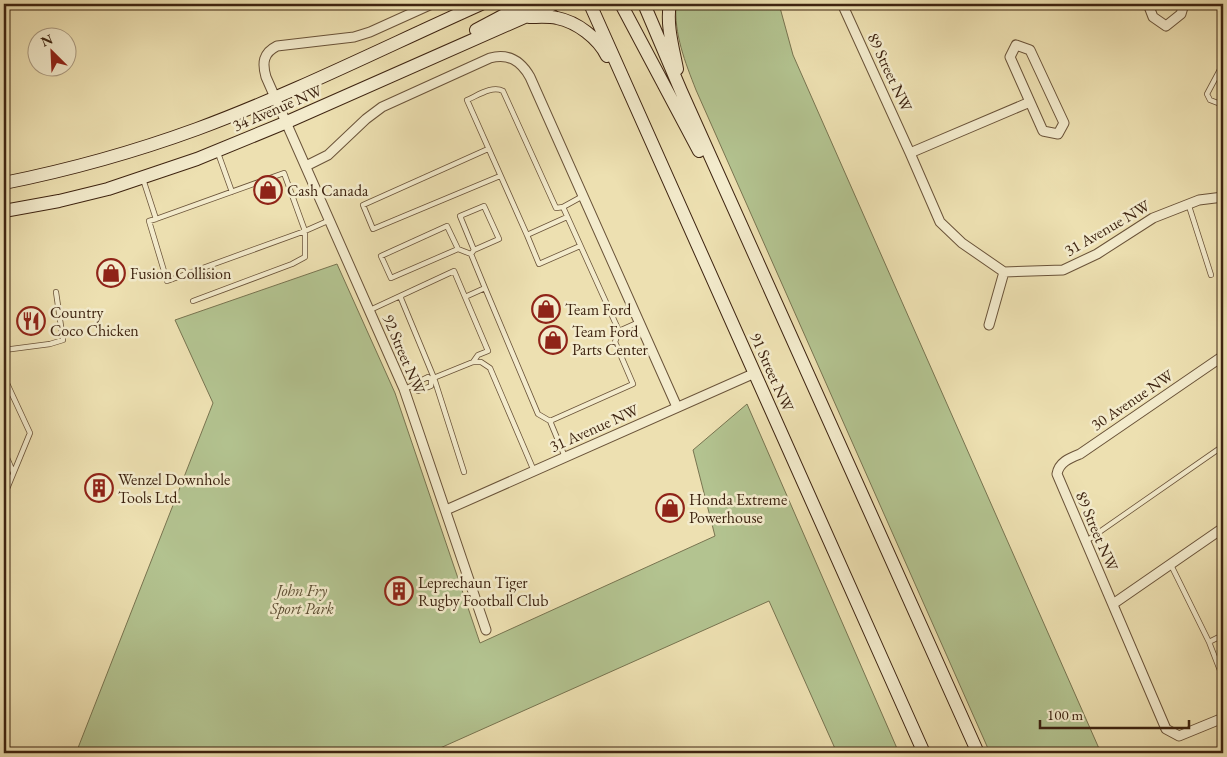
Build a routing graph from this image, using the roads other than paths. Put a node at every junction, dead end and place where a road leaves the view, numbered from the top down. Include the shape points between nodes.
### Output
1 (432, 4) edge
2 (481, 4) edge
3 (554, 4) edge
4 (590, 4) edge
5 (621, 4) edge
6 (644, 4) edge
7 (670, 4) edge
8 (844, 4) edge
9 (1148, 4) edge
10 (1184, 4) edge
11 (524, 10) edge
12 (1223, 64) edge
13 (681, 91) junction
14 (276, 97) junction
15 (633, 102) junction
16 (1030, 102) junction
17 (1223, 105) edge
18 (287, 122) junction
19 (488, 149) junction
20 (217, 151) junction
21 (910, 153) junction
22 (306, 166) junction
23 (500, 176) junction
24 (143, 178) junction
25 (4, 183) edge
26 (232, 192) junction
27 (584, 196) junction
28 (1223, 197) edge
29 (1188, 203) junction
30 (563, 207) junction
31 (4, 211) edge
32 (567, 217) junction
33 (156, 219) junction
34 (330, 220) junction
35 (305, 231) junction
36 (526, 235) junction
37 (580, 246) junction
38 (458, 249) junction
39 (472, 252) junction
40 (757, 261) junction
41 (1004, 272) junction
42 (1211, 275) dead end
43 (486, 288) junction
44 (56, 292) dead end
45 (400, 296) junction
46 (465, 297) junction
47 (193, 301) dead end
48 (370, 310) junction
49 (640, 322) junction
50 (989, 325) dead end
51 (619, 331) junction
52 (4, 350) edge
53 (1223, 356) edge
54 (473, 362) junction
55 (755, 373) junction
56 (4, 377) edge
57 (432, 379) junction
58 (408, 388) junction
59 (678, 407) junction
60 (550, 421) junction
61 (1223, 446) edge
62 (4, 451) edge
63 (565, 457) junction
64 (1058, 468) joint
65 (534, 471) junction
66 (13, 472) junction
67 (464, 472) dead end
68 (4, 496) edge
69 (446, 510) junction
70 (1223, 528) edge
71 (1085, 542) junction
72 (1171, 565) junction
73 (1113, 604) junction
74 (486, 630) dead end
75 (1223, 635) edge
76 (1209, 642) junction
77 (1223, 678) edge
78 (1223, 718) edge
79 (924, 753) edge
80 (978, 753) edge

1 - 14 street, 34 Avenue NW via 354,37 273,48 263,62
2 - 14 main road, 34 Avenue NW
3 - 11 main road, 34 Avenue NW
4 - 15 main road, 91 Street NW
5 - 40 main road
6 - 13 main road, 91 Street NW
7 - 13 main road via 672,41
8 - 21 street, 89 Street NW
9 - 10 street via 1153,17 1166,26 1181,14
11 - 15 main road via 572,22 589,35 604,50
11 - 18 main road, 34 Avenue NW
12 - 17 lane via 1207,94 1210,100
13 - 40 main road, 91 Street NW
14 - 18 street, 92 Street NW
14 - 25 main road, 34 Avenue NW via 143,147 82,166
15 - 55 main road, 91 Street NW
16 - 16 street via 1010,57 1016,46 1030,50 1064,123 1058,134 1043,130
16 - 21 street
18 - 20 main road, 34 Avenue NW
18 - 22 street, 92 Street NW
19 - 23 lane
19 - 23 lane via 363,205 373,229
19 - 30 lane via 467,100 499,88 556,208
20 - 24 main road, 34 Avenue NW
20 - 26 lane
21 - 41 street, 89 Street NW via 940,222 962,243
22 - 27 street via 328,155 387,104 490,58 511,57 530,77
22 - 34 street, 92 Street NW
23 - 36 lane
24 - 31 main road, 34 Avenue NW via 59,201
24 - 33 lane
26 - 33 lane
26 - 35 lane via 284,173
27 - 30 lane
27 - 49 street
28 - 29 street, 31 Avenue NW
29 - 41 street, 31 Avenue NW via 1153,218 1097,254 1063,270
29 - 42 lane
30 - 32 lane
32 - 36 lane
32 - 37 lane
33 - 35 lane via 149,221 167,281
34 - 35 lane
34 - 48 street, 92 Street NW
35 - 47 lane via 305,257
36 - 37 lane via 539,264
37 - 51 lane
38 - 38 lane via 391,278 381,256 447,226
38 - 39 lane
39 - 39 lane via 499,239 484,206 460,216
39 - 43 lane
40 - 80 main road, 91 Street NW
41 - 50 street
43 - 46 lane
43 - 60 lane via 538,414
44 - 52 lane via 63,340
45 - 46 lane via 454,271
45 - 48 lane
45 - 57 lane
46 - 54 lane via 488,351
48 - 58 street, 92 Street NW
49 - 51 lane
49 - 59 street
51 - 60 lane via 614,342 633,384
53 - 64 street, 30 Avenue NW
54 - 57 lane
54 - 65 lane via 481,362 490,368
55 - 59 street, 31 Avenue NW
55 - 79 main road, 91 Street NW
56 - 66 lane via 30,434
57 - 58 lane via 428,377
57 - 58 lane via 431,386 418,391
57 - 67 lane
58 - 69 street, 92 Street NW
59 - 63 street, 31 Avenue NW
60 - 63 lane
61 - 71 lane
62 - 66 lane
63 - 65 street, 31 Avenue NW
64 - 71 street, 89 Street NW
65 - 69 street, 31 Avenue NW
66 - 68 lane
69 - 74 street, 92 Street NW
70 - 72 street
71 - 73 street, 89 Street NW
72 - 73 street
72 - 76 lane
73 - 78 street, 89 Street NW via 1166,729 1178,736
75 - 76 lane
76 - 77 lane

